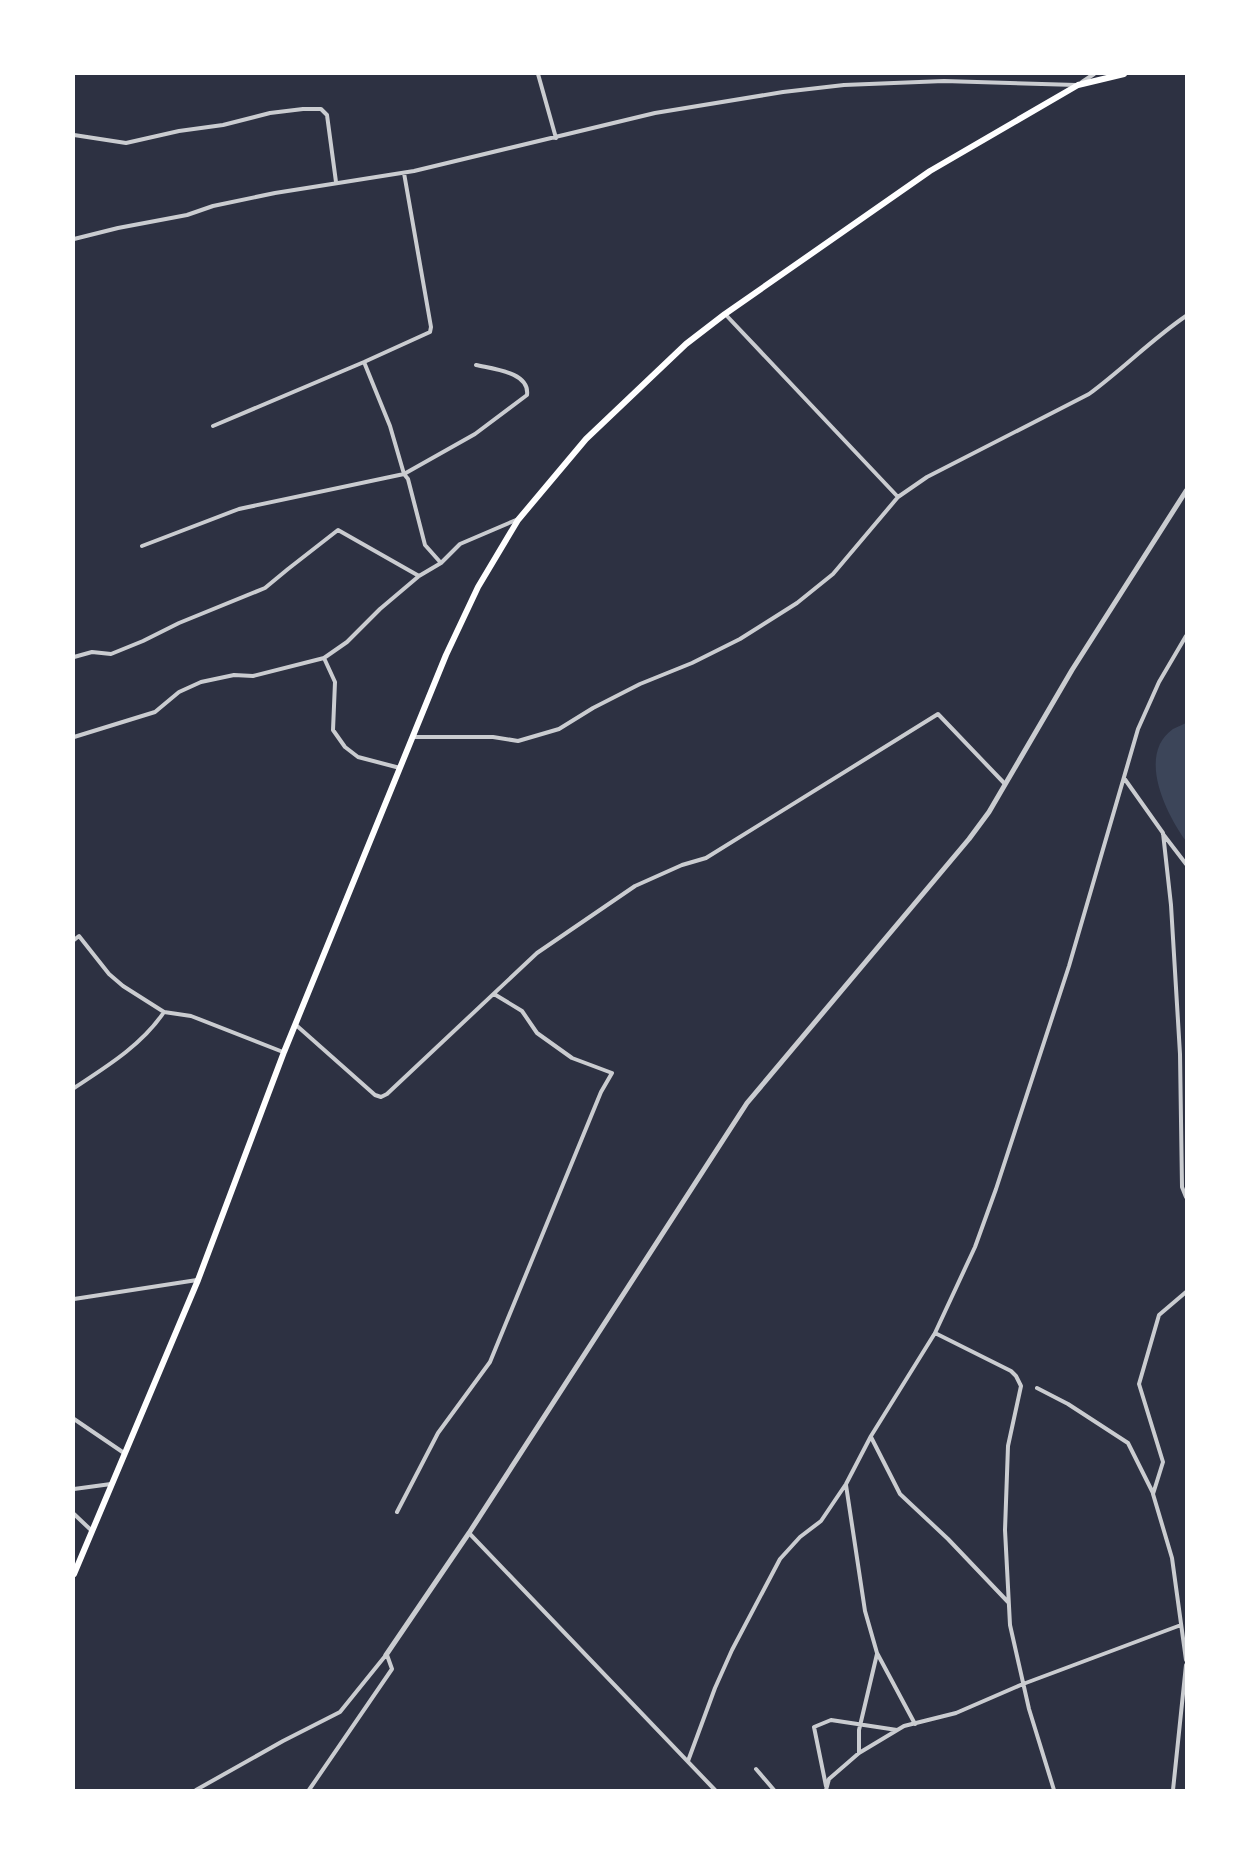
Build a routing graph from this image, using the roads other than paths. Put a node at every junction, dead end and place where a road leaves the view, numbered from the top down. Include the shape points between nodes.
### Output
1 (538, 74) edge
2 (1094, 74) edge
3 (1124, 74) edge
4 (1078, 85) junction
5 (74, 135) edge
6 (556, 138) junction
7 (404, 173) junction
8 (336, 182) junction
9 (74, 239) edge
10 (725, 314) junction
11 (1186, 316) edge
12 (364, 362) junction
13 (476, 364) dead end
14 (213, 426) dead end
15 (404, 474) junction
16 (1186, 491) edge
17 (898, 497) junction
18 (518, 519) junction
19 (142, 546) dead end
20 (441, 563) junction
21 (419, 576) junction
22 (1186, 636) edge
23 (74, 657) edge
24 (324, 658) junction
25 (74, 737) edge
26 (413, 737) junction
27 (400, 769) junction
28 (1124, 778) junction
29 (1006, 785) junction
30 (1163, 833) junction
31 (1186, 864) edge
32 (74, 940) edge
33 (494, 994) junction
34 (164, 1012) junction
35 (296, 1024) junction
36 (284, 1052) junction
37 (74, 1088) edge
38 (1186, 1197) edge
39 (198, 1280) junction
40 (1186, 1292) edge
41 (74, 1299) edge
42 (934, 1333) junction
43 (1037, 1388) dead end
44 (74, 1419) edge
45 (871, 1436) junction
46 (124, 1453) junction
47 (111, 1484) junction
48 (846, 1485) junction
49 (74, 1489) edge
50 (1153, 1494) junction
51 (397, 1512) dead end
52 (74, 1514) edge
53 (92, 1531) junction
54 (469, 1533) junction
55 (74, 1574) edge
56 (1009, 1603) junction
57 (1181, 1624) junction
58 (877, 1653) junction
59 (387, 1655) junction
60 (1186, 1660) edge
61 (1186, 1665) edge
62 (1023, 1684) junction
63 (860, 1724) junction
64 (915, 1724) junction
65 (898, 1730) junction
66 (859, 1753) junction
67 (687, 1761) junction
68 (756, 1769) dead end
69 (826, 1789) edge
70 (196, 1791) edge
71 (309, 1791) edge
72 (715, 1791) edge
73 (774, 1791) edge
74 (1054, 1791) edge
75 (1173, 1791) edge

1 - 6 street
2 - 4 street
3 - 4 main road
4 - 6 street via 967,81 844,85 691,106
4 - 10 main road via 930,171
5 - 8 street via 126,143 270,113 321,109 327,115
6 - 7 street
7 - 8 street
7 - 12 street via 430,332
8 - 9 street
10 - 17 street
10 - 18 main road via 686,344 586,439
11 - 17 street via 1089,394 927,477
12 - 14 street
12 - 15 street
13 - 15 street via 520,378 527,395 475,434
15 - 19 street via 239,509
15 - 20 street via 425,545
16 - 29 street via 1072,670
17 - 26 street via 833,574 796,603 740,639 640,684 559,729 518,741 494,737
18 - 20 street via 460,544
18 - 26 main road via 478,587
20 - 21 street
21 - 23 street via 338,530 265,588 111,654 92,652
21 - 24 street
22 - 28 street via 1137,729
24 - 25 street via 253,676 234,675 201,682 179,692 155,712
24 - 27 street via 335,681 333,730 358,757
26 - 27 main road
27 - 35 main road
28 - 30 street
28 - 42 street via 1069,966 996,1189 975,1247
29 - 33 street via 938,714 706,858 634,886 537,953
29 - 54 street via 969,839 747,1103
30 - 31 street
30 - 38 street via 1171,905 1182,1187
32 - 34 street via 79,936 123,987
33 - 35 street via 381,1097
33 - 51 street via 522,1011 537,1033 572,1058 612,1073 490,1362 438,1433
34 - 36 street via 191,1016
34 - 37 street via 123,1055
35 - 36 main road
36 - 39 main road
39 - 41 street
39 - 46 main road
40 - 50 street via 1159,1315 1139,1384 1163,1462
42 - 45 street
42 - 56 street via 1011,1371 1021,1386 1008,1446 1005,1530
43 - 50 street via 1128,1443
44 - 46 street
45 - 48 street
45 - 56 street via 900,1494
46 - 47 main road
47 - 49 street
47 - 53 main road
48 - 58 street via 865,1611
48 - 67 street via 821,1521 780,1559 727,1660
50 - 57 street via 1172,1558
52 - 53 street
53 - 55 main road
54 - 59 street
54 - 67 street
56 - 62 street
57 - 60 street
57 - 62 street
58 - 63 street
58 - 64 street
59 - 70 street via 340,1712
59 - 71 street via 392,1669
61 - 75 street
62 - 64 street via 956,1713
62 - 74 street
63 - 65 street
63 - 66 street
63 - 69 street via 831,1720 814,1727
64 - 65 street
65 - 66 street
66 - 69 street via 829,1779
67 - 72 street
68 - 73 street

